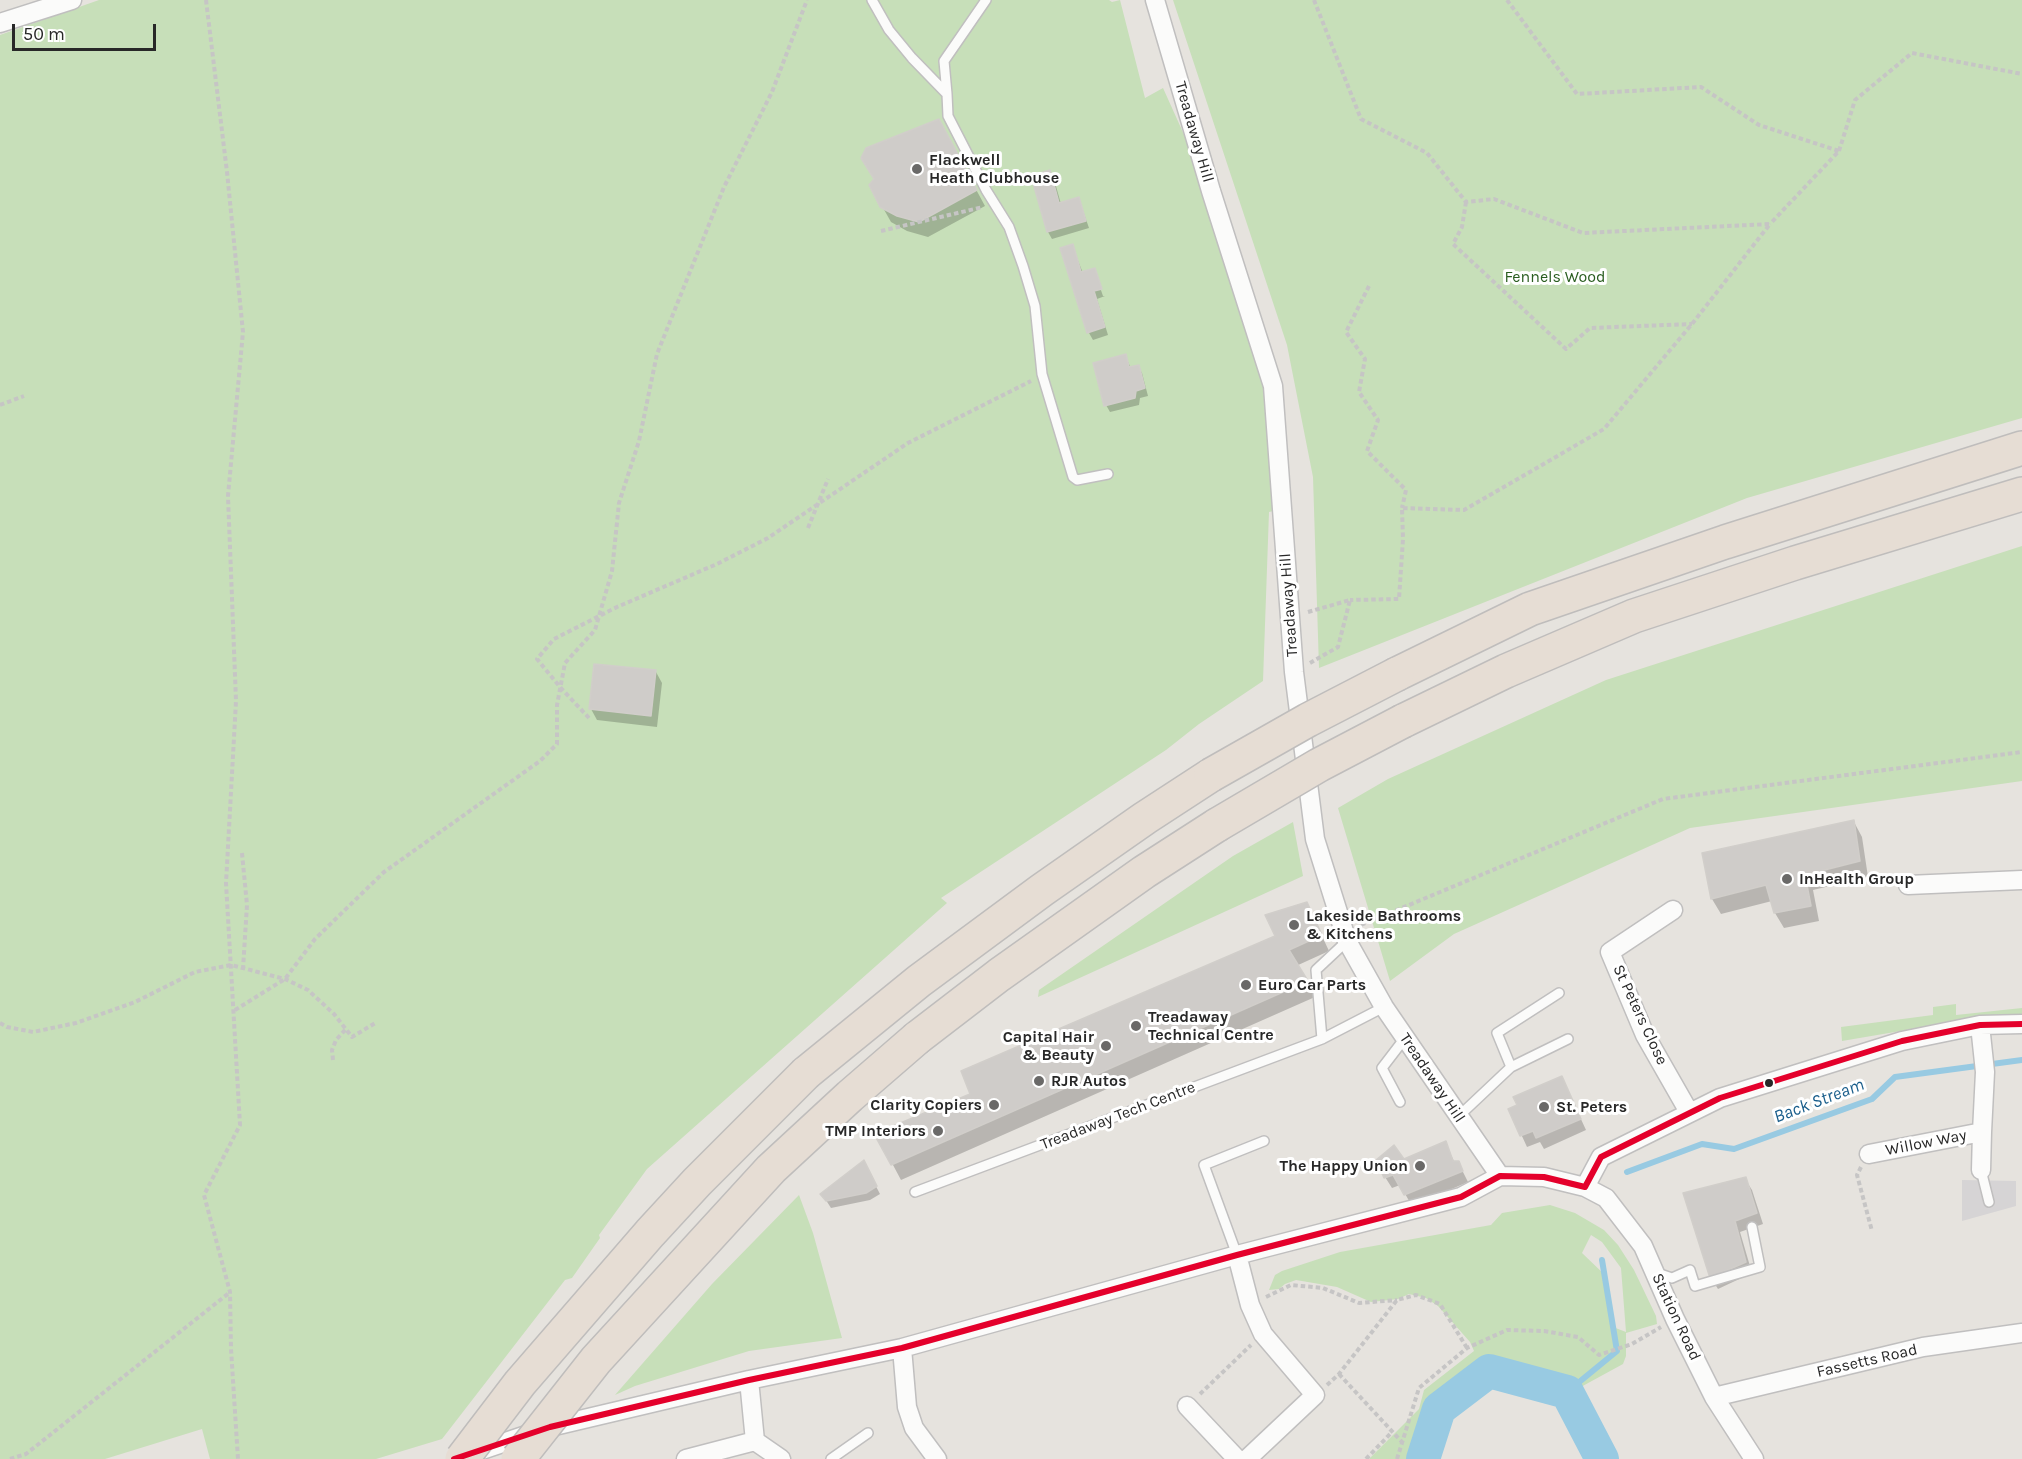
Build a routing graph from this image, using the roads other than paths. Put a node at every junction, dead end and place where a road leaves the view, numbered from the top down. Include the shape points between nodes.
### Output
1 (72, 0) edge
2 (872, 0) edge
3 (986, 0) edge
4 (1155, 0) edge
5 (0, 23) edge
6 (947, 94) junction
7 (2022, 448) edge
8 (1108, 474) dead end
9 (2022, 494) edge
10 (2022, 880) edge
11 (1908, 885) dead end
12 (1673, 910) dead end
13 (1345, 937) junction
14 (1559, 993) dead end
15 (1384, 1007) junction
16 (2022, 1024) edge
17 (1980, 1025) junction
18 (1406, 1038) junction
19 (1322, 1039) junction
20 (1568, 1039) dead end
21 (1511, 1067) junction
22 (1401, 1102) dead end
23 (1689, 1112) junction
24 (1459, 1116) junction
25 (1982, 1132) junction
26 (1264, 1141) dead end
27 (1869, 1154) road end
28 (1981, 1170) joint
29 (1500, 1176) junction
30 (1585, 1187) junction
31 (915, 1192) dead end
32 (1989, 1202) dead end
33 (1752, 1227) dead end
34 (1237, 1255) junction
35 (1655, 1273) junction
36 (2022, 1333) edge
37 (902, 1348) junction
38 (749, 1380) junction
39 (1714, 1397) junction
40 (1187, 1406) road end
41 (868, 1433) dead end
42 (755, 1441) junction
43 (454, 1459) edge
44 (462, 1459) edge
45 (518, 1459) edge
46 (686, 1459) edge
47 (781, 1459) edge
48 (831, 1459) edge
49 (937, 1459) edge
50 (1237, 1459) edge
51 (1247, 1459) edge
52 (1754, 1459) edge

1 - 5 street
2 - 6 lane via 889,30
3 - 6 lane via 944,61
4 - 13 street, Treadaway Hill via 1273,386 1294,672 1315,839
6 - 8 lane via 948,116 1009,227 1035,306 1042,374 1073,477 1077,480
7 - 44 highway, bridge via 1725,542 1530,609 1308,720 1144,818 920,981 806,1073 650,1233 520,1383
9 - 45 highway, bridge via 1634,616 1403,721 1217,825 999,975 850,1096 771,1169 596,1360
10 - 11 street
12 - 23 street, St Peters Close via 1610,951 1645,1035
13 - 15 street, Treadaway Hill
13 - 19 lane via 1316,970
14 - 21 lane via 1497,1033
15 - 18 street, Treadaway Hill
15 - 19 lane, Treadaway Tech Centre
16 - 17 street
17 - 23 street via 1902,1041 1720,1098
17 - 25 street, Willow Way via 1985,1072
18 - 22 lane via 1382,1068
18 - 24 street, Treadaway Hill
19 - 31 lane, Treadaway Tech Centre
20 - 21 lane
21 - 24 lane
23 - 30 street via 1601,1157
24 - 29 street, Treadaway Hill
25 - 27 street, Willow Way
25 - 28 street, Willow Way
26 - 34 lane via 1204,1165
28 - 32 lane
29 - 30 street, Station Road via 1544,1177
29 - 34 street via 1461,1197
30 - 35 street, Station Road via 1606,1198 1643,1245
33 - 35 lane via 1760,1267 1695,1286 1690,1270 1672,1278
34 - 37 street
34 - 51 street via 1250,1305 1263,1334 1315,1395
35 - 39 street, Station Road
36 - 39 street, Fassetts Road via 1923,1347
37 - 38 street
37 - 49 street via 907,1407 914,1428
38 - 42 street
38 - 43 street via 550,1426
39 - 52 street, Station Road
40 - 50 street
41 - 48 lane
42 - 46 street
42 - 47 street

